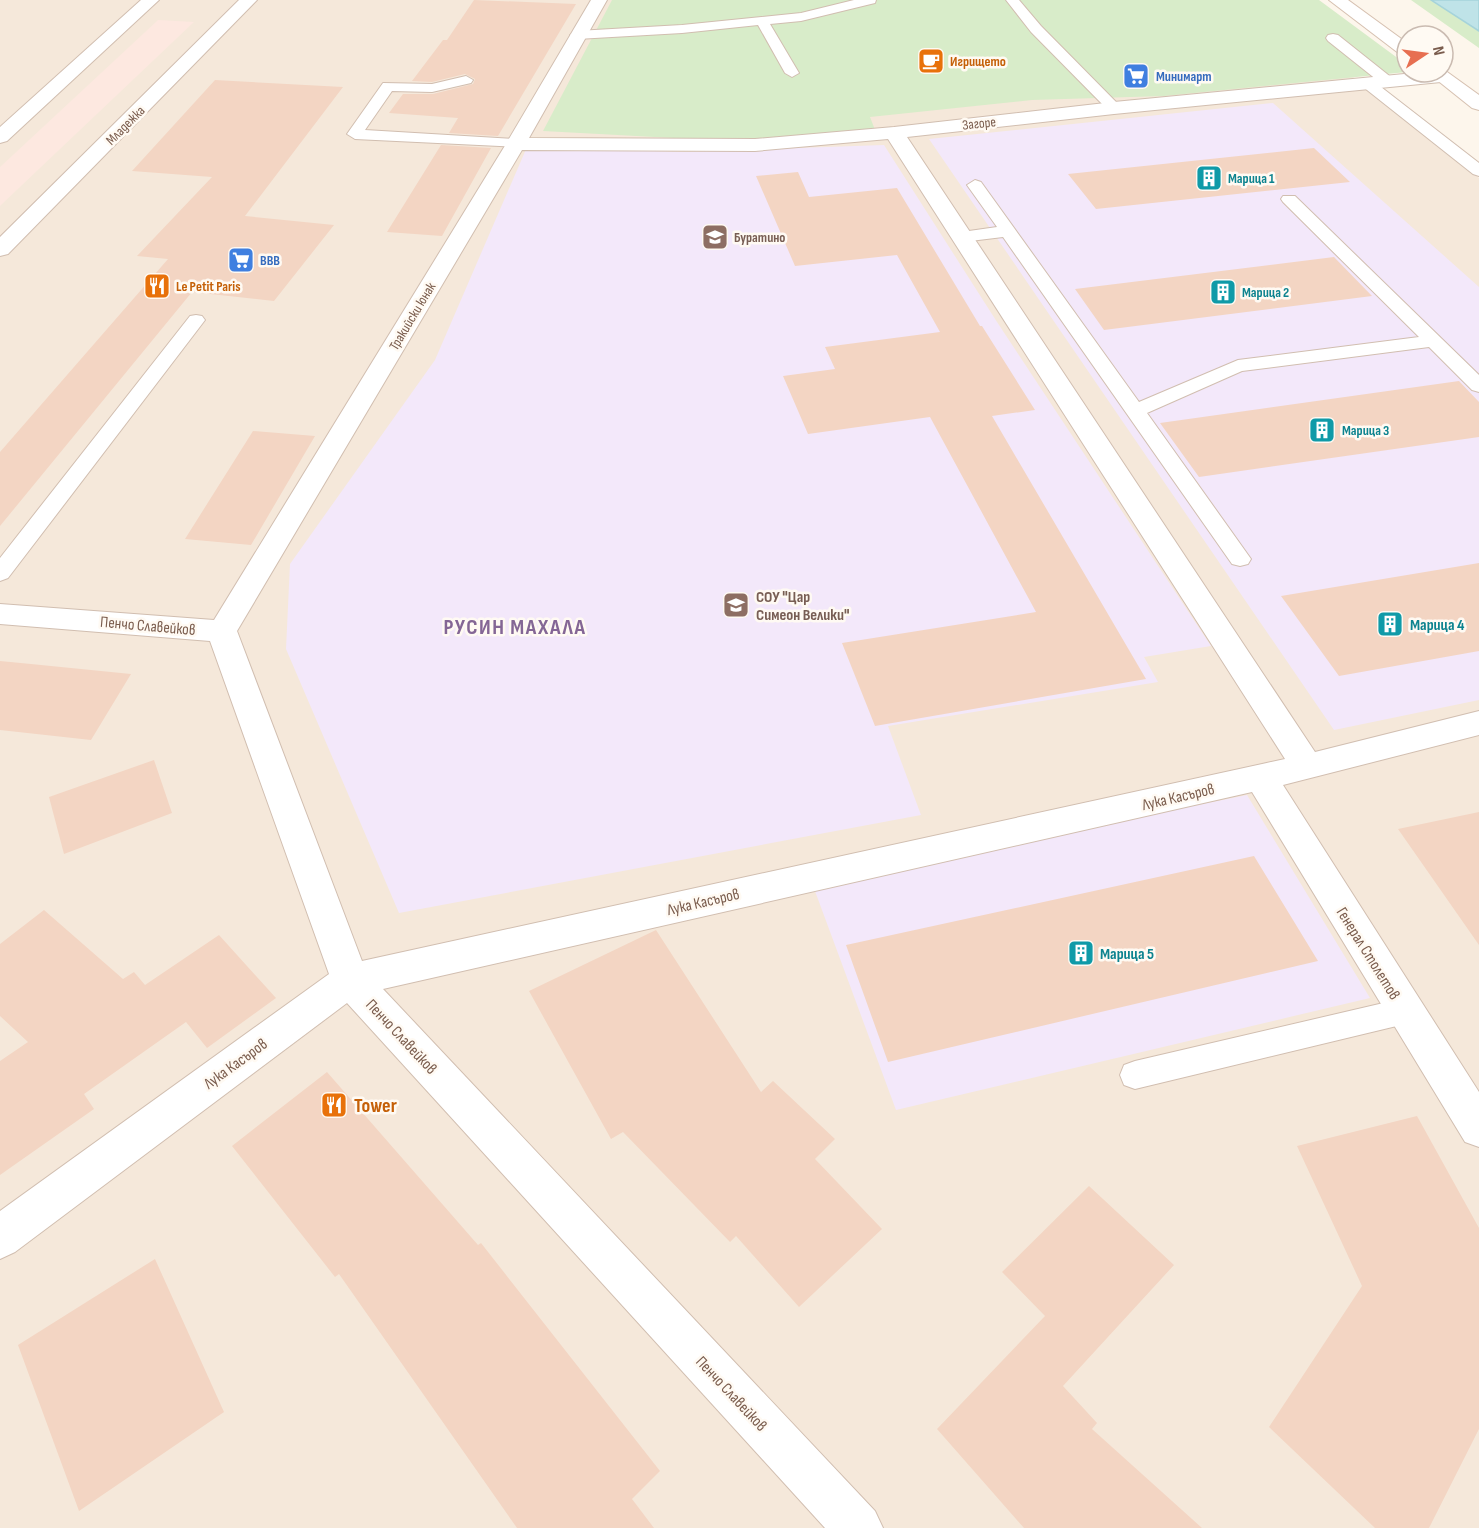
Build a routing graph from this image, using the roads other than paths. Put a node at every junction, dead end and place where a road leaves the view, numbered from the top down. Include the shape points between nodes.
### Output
1 (151, 0) edge
2 (249, 0) edge
3 (599, 0) edge
4 (870, 0) edge
5 (1012, 0) edge
6 (1337, 0) edge
7 (762, 21) junction
8 (578, 35) junction
9 (1333, 38) dead end
10 (1395, 42) edge
11 (792, 72) dead end
12 (466, 80) dead end
13 (1395, 80) edge
14 (1377, 82) junction
15 (1452, 84) edge
16 (1479, 104) edge
17 (1114, 108) junction
18 (894, 133) junction
19 (0, 137) edge
20 (516, 144) junction
21 (1479, 171) edge
22 (975, 185) dead end
23 (1289, 199) dead end
24 (1008, 231) junction
25 (962, 237) junction
26 (0, 249) edge
27 (196, 320) dead end
28 (1434, 341) junction
29 (1479, 386) edge
30 (1135, 411) junction
31 (1240, 559) dead end
32 (0, 573) edge
33 (0, 614) edge
34 (222, 631) junction
35 (1479, 723) edge
36 (1307, 767) junction
37 (1260, 777) junction
38 (350, 980) junction
39 (1405, 1011) junction
40 (1135, 1075) dead end
41 (1479, 1128) edge
42 (0, 1237) edge
43 (858, 1528) edge

1 - 19 street
2 - 26 street, Младежка
3 - 8 street, Тракийски юнак
4 - 7 lane via 801,17
5 - 17 lane
6 - 10 street
7 - 8 lane
7 - 11 lane
8 - 20 street, Тракийски юнак
9 - 14 lane
12 - 20 lane via 432,88 388,86 355,134
13 - 14 street, Загоре
14 - 17 street, Загоре
14 - 21 lane
15 - 16 street
17 - 18 street, Загоре
18 - 20 street, Загоре via 755,145
18 - 25 street
20 - 34 street, Тракийски юнак
22 - 24 lane
23 - 28 lane
24 - 25 lane
24 - 30 lane
25 - 36 street
27 - 32 lane
28 - 29 lane
28 - 30 lane via 1238,366
30 - 31 lane
33 - 34 street, Пенчо Славейков
34 - 38 street, Пенчо Славейков
35 - 36 street, Лука Касъров
36 - 37 street, Лука Касъров
37 - 38 street, Лука Касъров
37 - 39 street, Генерал Столетов
38 - 42 street, Лука Касъров
38 - 43 street, Пенчо Славейков
39 - 40 lane
39 - 41 street, Генерал Столетов

